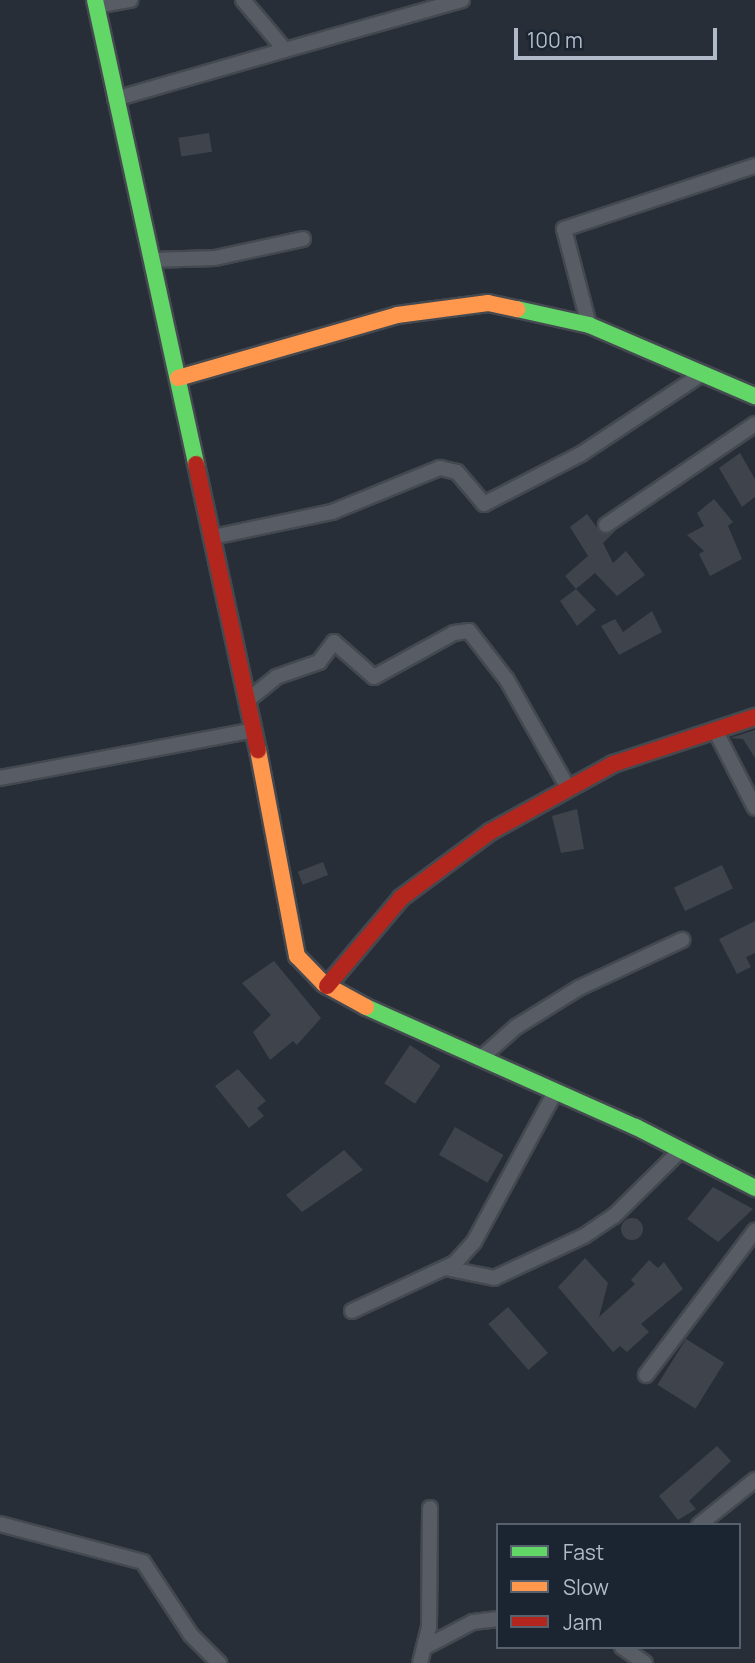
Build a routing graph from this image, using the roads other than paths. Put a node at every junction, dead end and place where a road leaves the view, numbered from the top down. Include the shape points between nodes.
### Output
1 (130, 0) edge
2 (243, 0) edge
3 (462, 0) edge
4 (95, 3) edge
5 (285, 50) junction
6 (115, 99) junction
7 (755, 166) edge
8 (303, 239) dead end
9 (152, 260) junction
10 (589, 325) junction
11 (702, 374) junction
12 (178, 378) junction
13 (755, 396) edge
14 (755, 424) edge
15 (606, 525) dead end
16 (213, 537) junction
17 (248, 700) junction
18 (755, 717) edge
19 (254, 730) junction
20 (716, 732) junction
21 (0, 778) edge
22 (568, 788) junction
23 (755, 808) edge
24 (682, 940) dead end
25 (327, 986) junction
26 (481, 1058) junction
27 (555, 1092) junction
28 (681, 1150) junction
29 (755, 1188) edge
30 (755, 1231) edge
31 (445, 1268) junction
32 (352, 1311) dead end
33 (646, 1376) dead end
34 (755, 1480) edge
35 (430, 1508) dead end
36 (701, 1523) edge
37 (0, 1524) edge
38 (496, 1619) edge
39 (426, 1646) junction
40 (625, 1649) edge
41 (219, 1663) edge
42 (420, 1663) edge
43 (645, 1663) edge

1 - 4 street
2 - 5 street
3 - 5 street
4 - 6 street
5 - 6 street
6 - 9 street
7 - 10 street via 564,229
8 - 9 street via 215,258
9 - 12 street
10 - 11 street
10 - 12 street via 517,305 443,307
11 - 13 street
11 - 16 street via 581,454 484,504 457,472 439,468 332,512
12 - 16 street
14 - 15 street
16 - 17 street
17 - 19 street
17 - 22 street via 276,677 319,662 334,642 374,677 454,633 469,631 507,680
18 - 20 street
19 - 21 street
19 - 25 street via 297,956
20 - 22 street via 645,751
20 - 23 street
22 - 25 street via 432,870 372,928
24 - 26 street via 579,988 516,1027
25 - 26 street
26 - 27 street
27 - 28 street
27 - 31 street via 474,1242
28 - 29 street
28 - 31 street via 614,1216 552,1252 494,1278
30 - 33 street
31 - 32 street
34 - 36 street
35 - 39 street
37 - 41 street via 143,1562 191,1635
38 - 39 street via 473,1622
39 - 42 street
40 - 43 street

